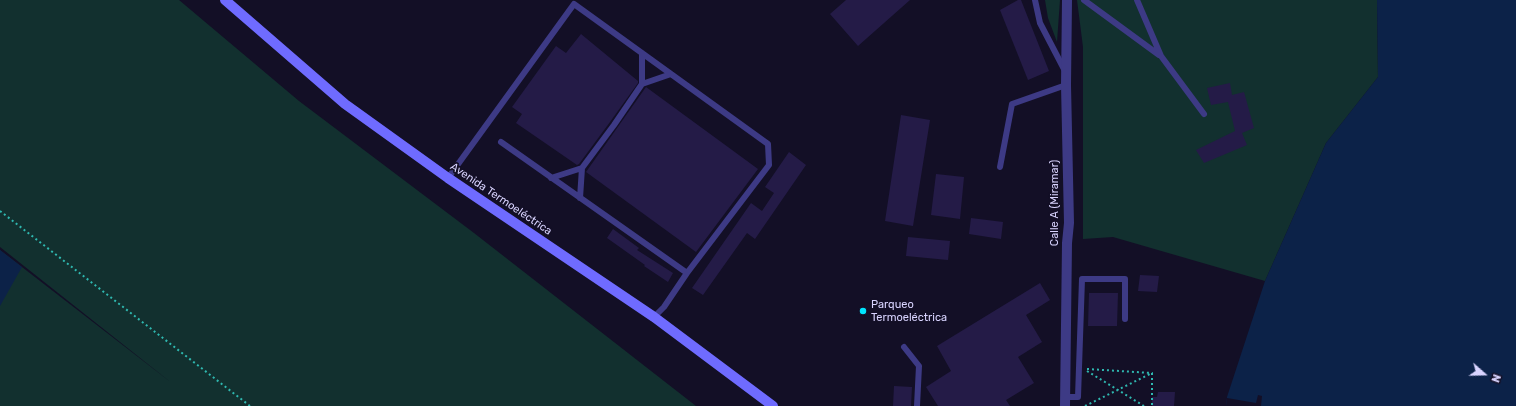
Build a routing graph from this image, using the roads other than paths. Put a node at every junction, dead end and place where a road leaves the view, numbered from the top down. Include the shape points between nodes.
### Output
1 (225, 0) edge
2 (1035, 0) edge
3 (1067, 0) edge
4 (1084, 0) edge
5 (1137, 0) edge
6 (642, 53) junction
7 (1161, 56) junction
8 (670, 74) junction
9 (1066, 74) junction
10 (642, 84) junction
11 (1066, 85) junction
12 (1204, 114) dead end
13 (500, 142) dead end
14 (1000, 167) dead end
15 (582, 168) junction
16 (448, 178) junction
17 (551, 178) junction
18 (580, 198) junction
19 (687, 273) junction
20 (654, 317) junction
21 (1125, 319) dead end
22 (904, 347) dead end
23 (1065, 401) edge
24 (773, 406) edge
25 (917, 406) edge

1 - 16 main road, Avenida Termoeléctrica via 345,104
2 - 9 lane via 1040,23
3 - 9 street, Calle A (Miramar)
4 - 7 lane
5 - 7 lane
6 - 8 lane
6 - 10 lane
6 - 16 lane via 574,4
7 - 12 lane
8 - 10 lane
8 - 19 lane via 768,144 769,165
9 - 11 street, Calle A (Miramar)
10 - 15 lane
11 - 14 lane via 1012,104
11 - 23 street, Calle A (Miramar) via 1069,223
13 - 17 lane
15 - 17 lane
15 - 18 lane
16 - 20 main road, Avenida Termoeléctrica
17 - 18 lane
18 - 19 lane
19 - 20 lane
20 - 24 main road, Avenida Termoeléctrica
21 - 23 lane via 1125,279 1082,279 1078,397
22 - 25 lane via 919,366

